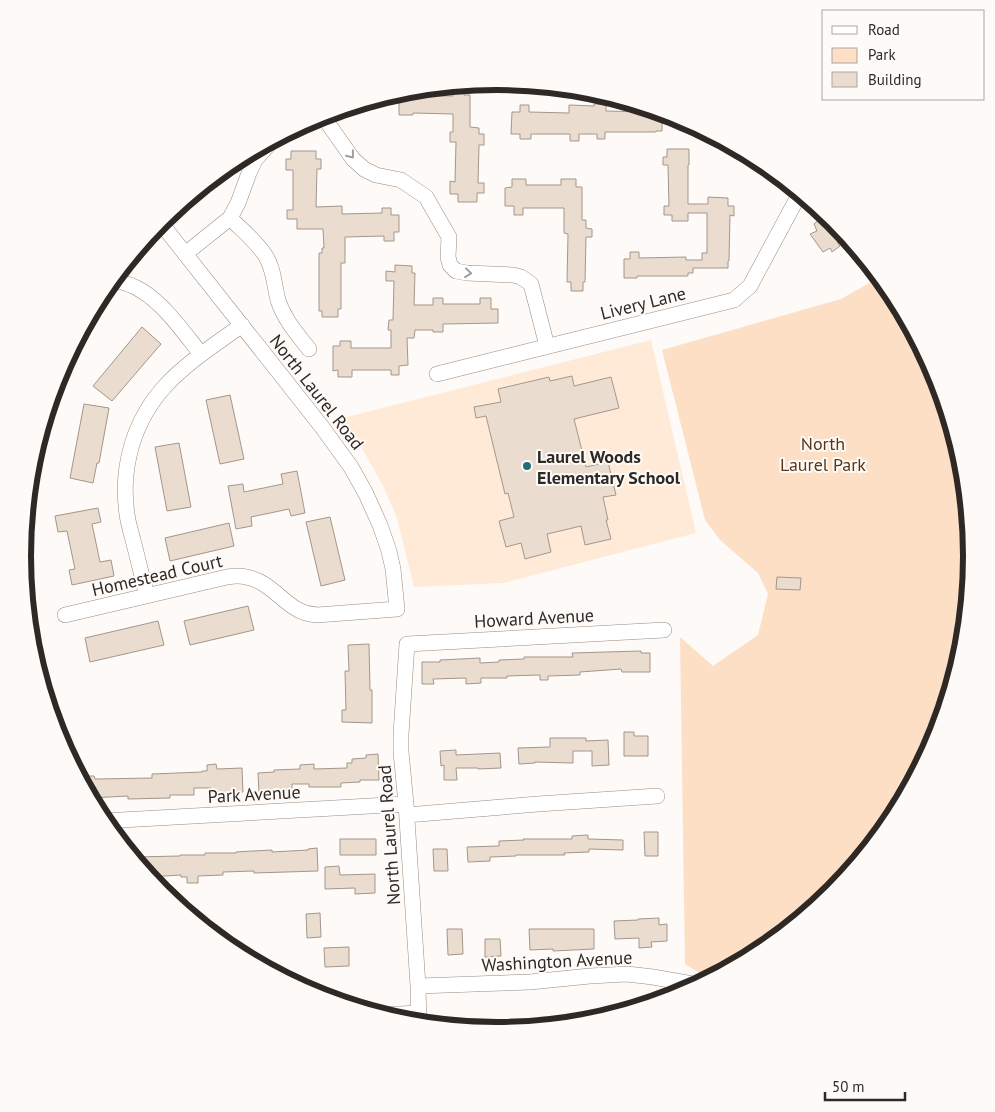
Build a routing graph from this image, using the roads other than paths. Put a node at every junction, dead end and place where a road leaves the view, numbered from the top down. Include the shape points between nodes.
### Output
1 (327, 122) edge
2 (260, 155) edge
3 (797, 198) edge
4 (230, 218) junction
5 (165, 229) edge
6 (186, 254) junction
7 (121, 282) edge
8 (242, 326) junction
9 (547, 346) junction
10 (309, 349) dead end
11 (201, 354) junction
12 (437, 374) dead end
13 (147, 596) junction
14 (397, 609) joint
15 (65, 615) dead end
16 (664, 630) dead end
17 (407, 644) joint
18 (657, 796) dead end
19 (407, 810) junction
20 (114, 821) edge
21 (685, 983) edge
22 (418, 986) junction
23 (418, 1015) edge

1 -> 9 street via 364,169 401,180 426,197 449,238 448,257 456,271 512,274 531,284
2 - 4 street
3 - 9 street, Livery Lane via 750,286 734,300
4 - 6 street
4 - 10 street via 265,256 289,324
5 - 6 street, North Laurel Road
6 - 8 street, North Laurel Road
7 - 11 street via 143,291 161,306
8 - 11 street
8 - 14 street, North Laurel Road via 338,447 366,494 389,551
9 - 12 street, Livery Lane
11 - 13 street via 155,397 135,435 126,466 127,514
13 - 14 street, Homestead Court via 239,576 260,582 306,613
13 - 15 street, Homestead Court
16 - 17 street, Howard Avenue
17 - 19 street, North Laurel Road via 401,752
18 - 19 street, Park Avenue
19 - 20 street, Park Avenue
19 - 22 street, North Laurel Road
21 - 22 street, Washington Avenue via 627,974
22 - 23 street, North Laurel Road

